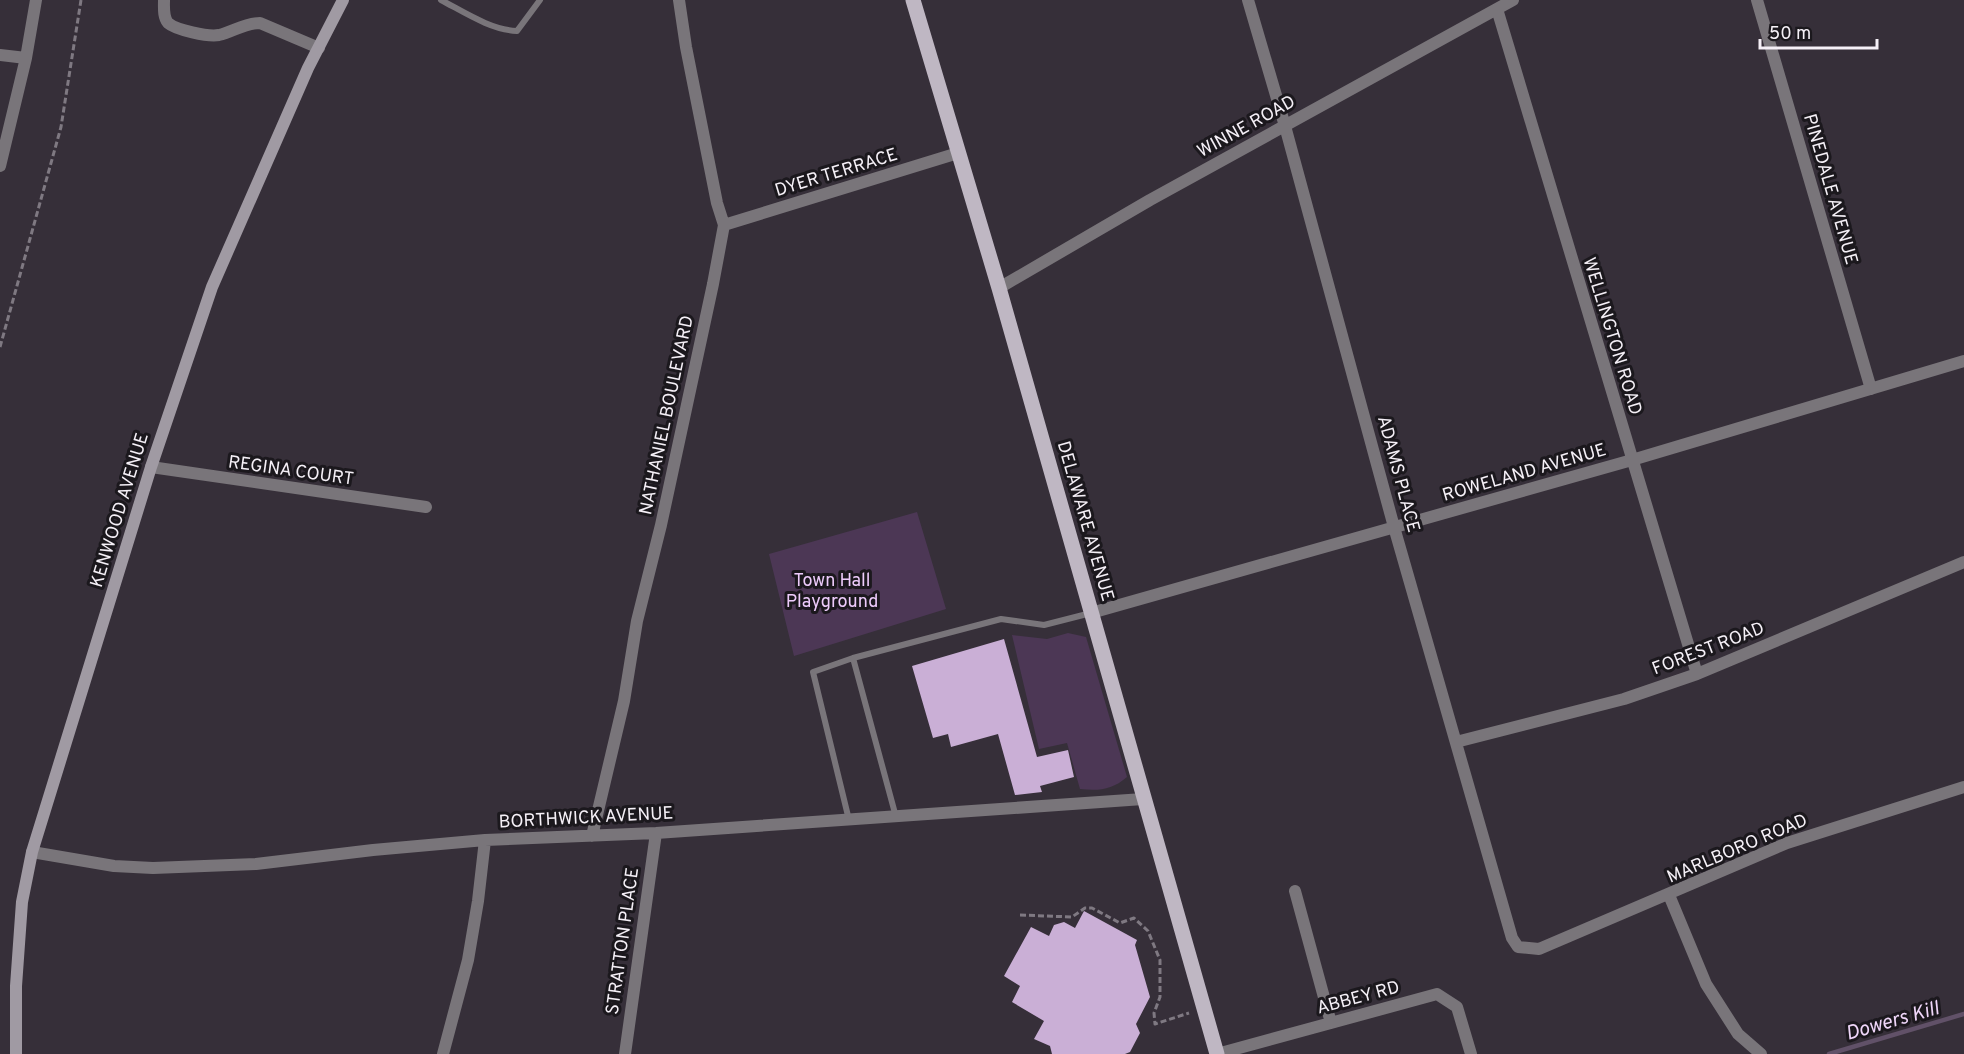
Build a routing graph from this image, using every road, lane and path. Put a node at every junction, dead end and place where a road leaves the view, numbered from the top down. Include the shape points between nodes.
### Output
1 (36, 0) edge
2 (81, 0) edge
3 (164, 0) edge
4 (342, 0) edge
5 (441, 0) edge
6 (540, 0) edge
7 (679, 0) edge
8 (913, 0) edge
9 (1248, 0) edge
10 (1513, 0) edge
11 (1757, 0) edge
12 (1497, 9) junction
13 (319, 48) junction
14 (0, 55) edge
15 (26, 58) junction
16 (1285, 126) junction
17 (957, 153) junction
18 (0, 166) edge
19 (724, 225) junction
20 (999, 288) junction
21 (0, 347) edge
22 (1964, 361) edge
23 (1871, 388) junction
24 (1632, 460) junction
25 (151, 467) junction
26 (426, 507) dead end
27 (1394, 526) junction
28 (1964, 562) edge
29 (1092, 613) junction
30 (853, 658) junction
31 (1697, 674) junction
32 (1456, 742) junction
33 (1964, 787) edge
34 (1143, 800) junction
35 (896, 817) junction
36 (849, 820) junction
37 (656, 833) junction
38 (592, 836) junction
39 (485, 840) junction
40 (32, 852) junction
41 (1295, 891) dead end
42 (1669, 895) junction
43 (1020, 915) dead end
44 (1527, 949) joint
45 (1190, 1013) dead end
46 (1331, 1023) junction
47 (16, 1054) edge
48 (443, 1054) edge
49 (625, 1054) edge
50 (1217, 1054) edge
51 (1471, 1054) edge
52 (1761, 1054) edge

1 - 15 street
2 - 21 path via 61,127
3 - 13 street via 164,16 169,24 189,31 219,35 249,23 260,23
4 - 13 main road, KENWOOD AVENUE
5 - 6 lane via 487,23 517,31
7 - 19 street, NATHANIEL BOULEVARD
8 - 17 main road, DELAWARE AVENUE
9 - 16 street, ADAMS PLACE
10 - 12 street, WINNE ROAD
11 - 23 street, PINEDALE AVENUE
12 - 16 street, WINNE ROAD
12 - 24 street, WELLINGTON ROAD
13 - 25 main road, KENWOOD AVENUE via 212,287
14 - 15 street
15 - 18 street
16 - 20 street, WINNE ROAD
16 - 27 street, ADAMS PLACE
17 - 19 street, DYER TERRACE
17 - 20 main road, DELAWARE AVENUE
19 - 38 street, NATHANIEL BOULEVARD
20 - 29 main road, DELAWARE AVENUE
22 - 23 street, ROWELAND AVENUE
23 - 24 street, ROWELAND AVENUE
24 - 27 street, ROWELAND AVENUE
24 - 31 street, WELLINGTON ROAD
25 - 26 street, REGINA COURT
25 - 40 main road, KENWOOD AVENUE
27 - 29 street, ROWELAND AVENUE
27 - 32 street, ADAMS PLACE
28 - 31 street, FOREST ROAD
29 - 30 lane via 1044,625 1001,619
29 - 34 main road, DELAWARE AVENUE
30 - 35 lane
30 - 36 lane via 813,672
31 - 32 street, FOREST ROAD via 1624,699
32 - 44 street, ADAMS PLACE via 1512,938 1518,947
33 - 42 street, MARLBORO ROAD via 1787,843
34 - 35 street, BORTHWICK AVENUE
34 - 50 main road, DELAWARE AVENUE
35 - 36 street, BORTHWICK AVENUE
36 - 37 street, BORTHWICK AVENUE
37 - 38 street, BORTHWICK AVENUE
37 - 49 street, STRATTON PLACE
38 - 39 street, BORTHWICK AVENUE
39 - 40 street, BORTHWICK AVENUE via 256,864 153,868 114,866
39 - 48 street via 468,960
40 - 47 main road, KENWOOD AVENUE via 22,902 16,975
41 - 46 street
42 - 44 street, MARLBORO ROAD via 1539,949
42 - 52 street via 1706,984 1738,1034
43 - 45 path via 1072,917 1092,908 1120,923 1134,918 1148,931 1160,960 1155,1024
46 - 50 street, ABBEY RD
46 - 51 street, ABBEY RD via 1437,993 1457,1007

